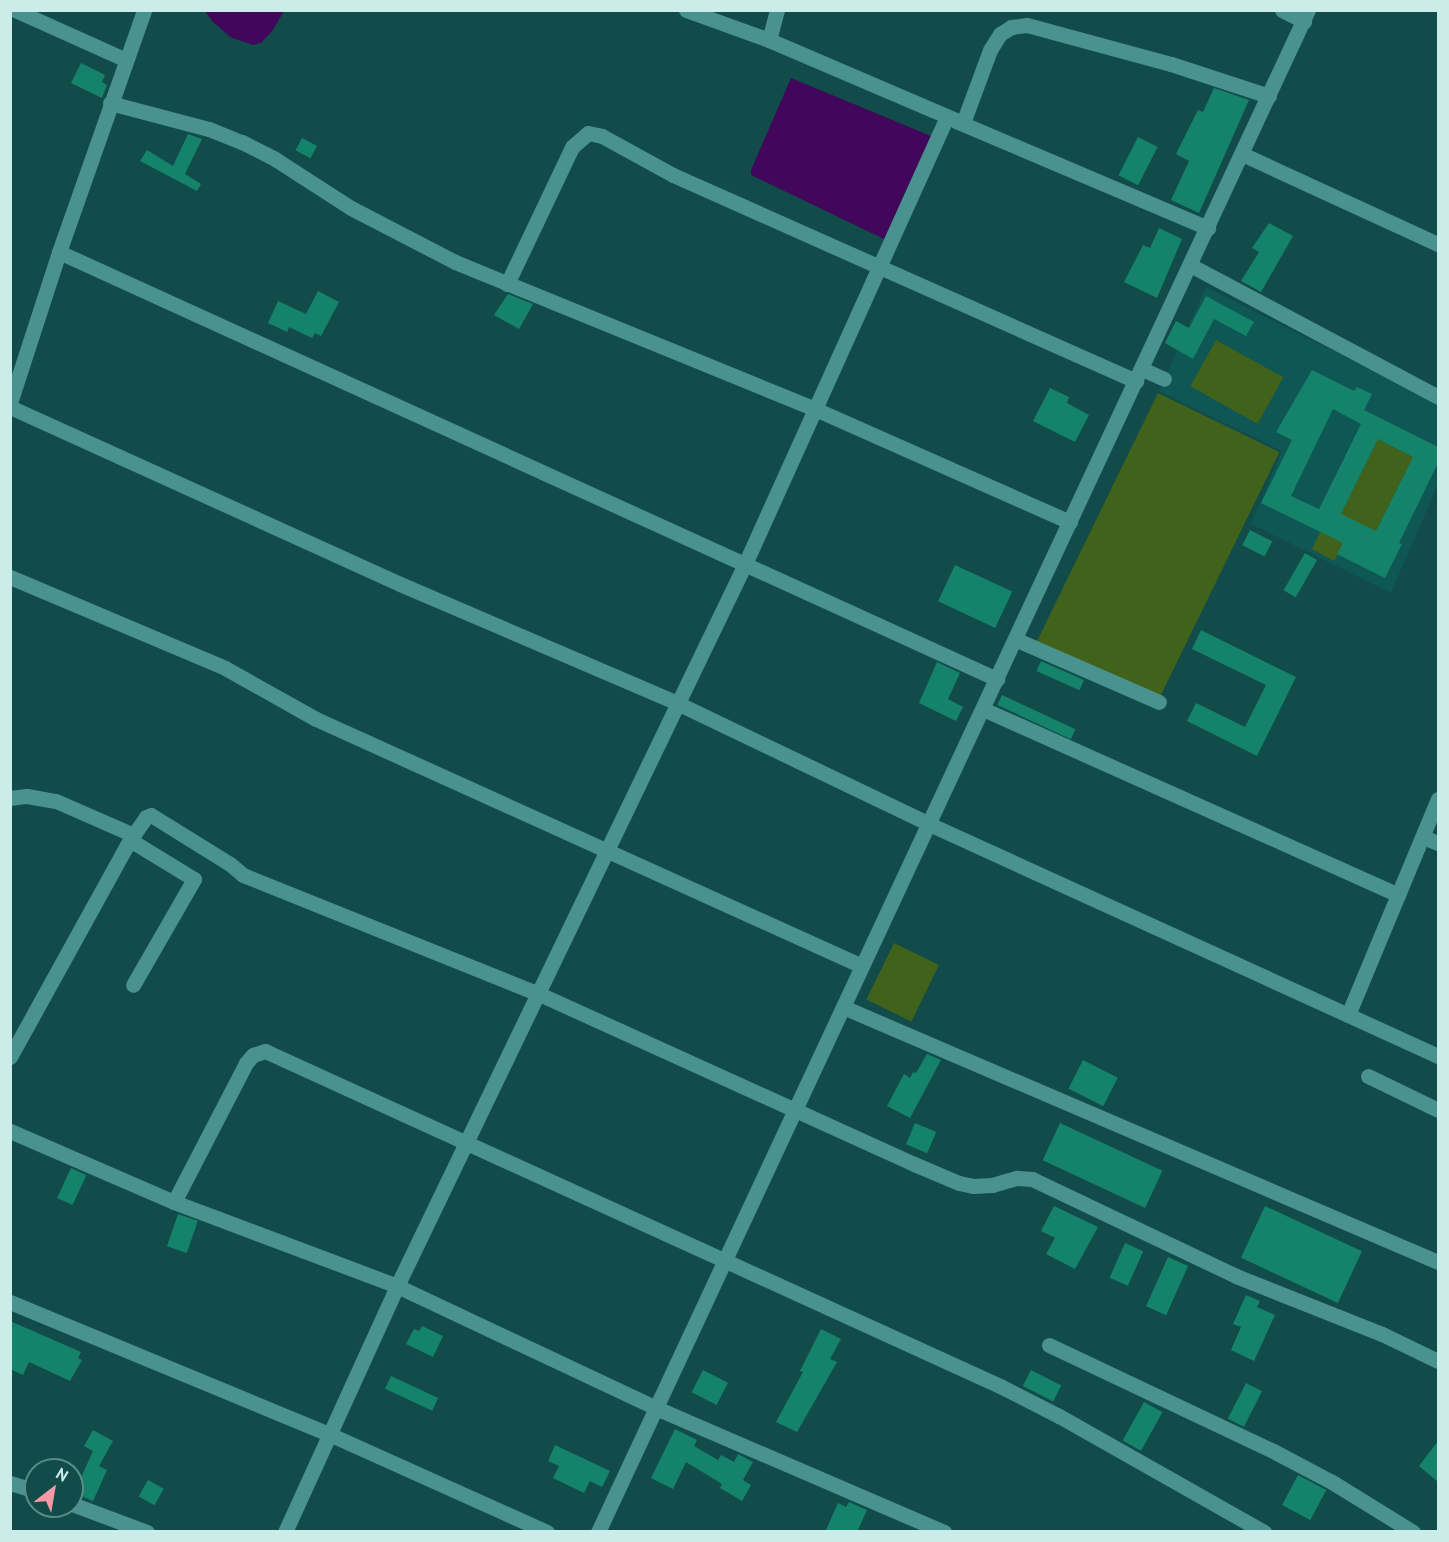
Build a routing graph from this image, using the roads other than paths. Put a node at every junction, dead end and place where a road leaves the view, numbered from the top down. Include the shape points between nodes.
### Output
1 (15, 10) edge
2 (144, 10) edge
3 (686, 10) edge
4 (777, 10) edge
5 (1282, 10) edge
6 (1306, 16) edge
7 (769, 40) junction
8 (126, 60) junction
9 (1269, 96) junction
10 (110, 103) junction
11 (947, 117) junction
12 (963, 123) junction
13 (1242, 154) junction
14 (1208, 228) junction
15 (1438, 244) edge
16 (59, 252) junction
17 (880, 265) junction
18 (1190, 265) junction
19 (507, 284) junction
20 (1139, 375) junction
21 (1164, 380) dead end
22 (1438, 397) edge
23 (10, 405) edge
24 (815, 409) junction
25 (1070, 522) junction
26 (745, 564) junction
27 (10, 577) edge
28 (1015, 639) junction
29 (997, 679) junction
30 (1159, 702) dead end
31 (677, 703) junction
32 (983, 709) junction
33 (10, 798) edge
34 (1438, 799) edge
35 (929, 824) junction
36 (132, 837) junction
37 (1423, 837) junction
38 (1438, 843) edge
39 (607, 849) junction
40 (1398, 895) junction
41 (862, 966) junction
42 (133, 985) dead end
43 (537, 993) junction
44 (843, 1007) junction
45 (1348, 1015) junction
46 (1438, 1056) edge
47 (10, 1057) edge
48 (1368, 1076) dead end
49 (796, 1110) junction
50 (1438, 1110) edge
51 (10, 1131) edge
52 (467, 1141) junction
53 (174, 1202) junction
54 (723, 1262) junction
55 (1438, 1262) edge
56 (397, 1286) junction
57 (10, 1302) edge
58 (1049, 1345) dead end
59 (1438, 1361) edge
60 (656, 1408) junction
61 (329, 1434) junction
62 (84, 1508) edge
63 (147, 1532) edge
64 (285, 1532) edge
65 (547, 1532) edge
66 (598, 1532) edge
67 (944, 1532) edge
68 (1264, 1532) edge
69 (1413, 1532) edge

1 - 8 street
2 - 8 street
3 - 7 street
4 - 7 street
5 - 6 street
6 - 9 street
7 - 12 street
8 - 10 street
9 - 12 street via 1171,64 1027,25 1006,30 990,50
9 - 13 street
10 - 16 street
10 - 19 street via 209,129 242,142 351,208
11 - 12 street
11 - 14 street
11 - 17 street
13 - 14 street
13 - 15 street
14 - 18 street
16 - 23 street
16 - 26 street
17 - 19 street via 672,175 602,136 588,133 572,147
17 - 20 street
17 - 24 street
18 - 20 street
18 - 22 street
19 - 24 street
20 - 21 street
20 - 25 street
23 - 31 street via 400,584
24 - 25 street
24 - 26 street
25 - 28 street
26 - 29 street
26 - 31 street
27 - 39 street via 225,668 307,715
28 - 29 street
28 - 30 street
29 - 32 street
31 - 35 street
31 - 39 street
32 - 35 street
32 - 40 street
33 - 36 street via 27,796 56,801
34 - 37 street
35 - 41 street
35 - 45 street
36 - 42 street via 194,879
36 - 43 street via 151,815 243,875
36 - 47 street
37 - 38 street
37 - 40 street
39 - 41 street
39 - 43 street
40 - 45 street
41 - 44 street
43 - 49 street
43 - 52 street
44 - 49 street
44 - 55 street
45 - 46 street
48 - 50 street
49 - 54 street
49 - 59 street via 959,1183 983,1186 1017,1178 1032,1179 1236,1276 1382,1334
51 - 53 street
52 - 53 street via 265,1051 253,1055 246,1063
52 - 54 street
52 - 56 street
53 - 56 street
54 - 60 street
54 - 68 street via 1000,1386
56 - 60 street
56 - 61 street
57 - 61 street
58 - 69 street via 1275,1452
60 - 66 street
60 - 67 street
61 - 64 street
61 - 65 street
62 - 63 street

